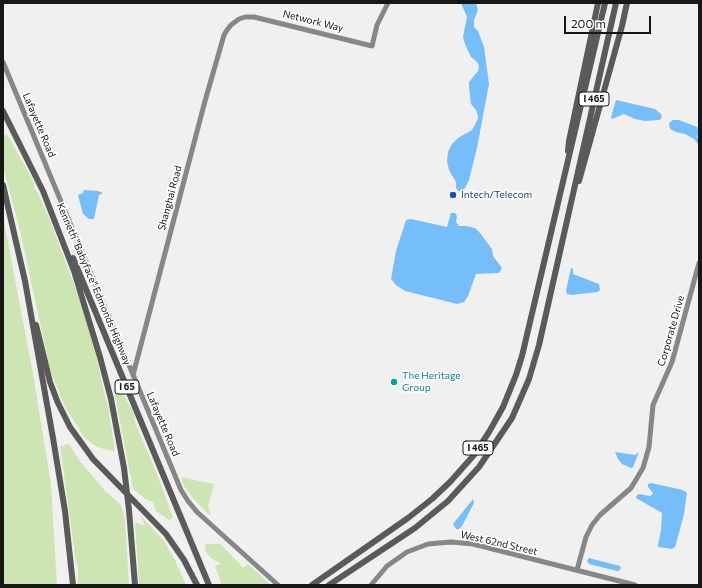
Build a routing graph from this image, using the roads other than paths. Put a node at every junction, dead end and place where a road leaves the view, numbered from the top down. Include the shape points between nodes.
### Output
1 (388, 3) edge
2 (597, 3) edge
3 (606, 3) edge
4 (616, 3) edge
5 (627, 3) edge
6 (631, 3) edge
7 (622, 26) junction
8 (228, 28) joint
9 (3, 62) edge
10 (3, 111) edge
11 (567, 160) junction
12 (3, 185) edge
13 (43, 191) junction
14 (573, 195) junction
15 (699, 263) edge
16 (25, 281) junction
17 (133, 375) junction
18 (577, 570) junction
19 (73, 585) edge
20 (135, 585) edge
21 (197, 585) edge
22 (209, 585) edge
23 (278, 585) edge
24 (312, 585) edge
25 (329, 585) edge
26 (371, 585) edge
27 (635, 585) edge

1 - 8 street, Network Way via 377,25 372,46 254,17 242,18
2 - 11 highway
3 - 11 highway, I 465
4 - 14 highway, I 465
5 - 7 highway
6 - 7 highway
7 - 14 highway via 582,172
8 - 17 street, Shanghai Road via 207,94
9 - 17 street, Lafayette Road
10 - 13 highway, I 65
11 - 24 highway, I 465 via 522,356 510,392 489,432 468,462 432,499
12 - 16 highway
13 - 20 highway via 80,289 111,399 127,488
13 - 22 highway, Kenneth "Babyface" Edmonds Highway / I 65
14 - 25 highway, I 465 via 534,364 512,418 479,467 448,501 411,531
15 - 18 street, Corporate Drive via 672,362 653,405 649,447 643,468 631,488 592,525
16 - 19 highway via 60,479
16 - 21 highway via 48,375 70,427 93,459 160,528 184,560
17 - 23 street, Lafayette Road via 185,497 196,511
18 - 26 street, West 62nd Street via 469,543 445,542 426,545 405,554 387,566
18 - 27 street, West 62nd Street

